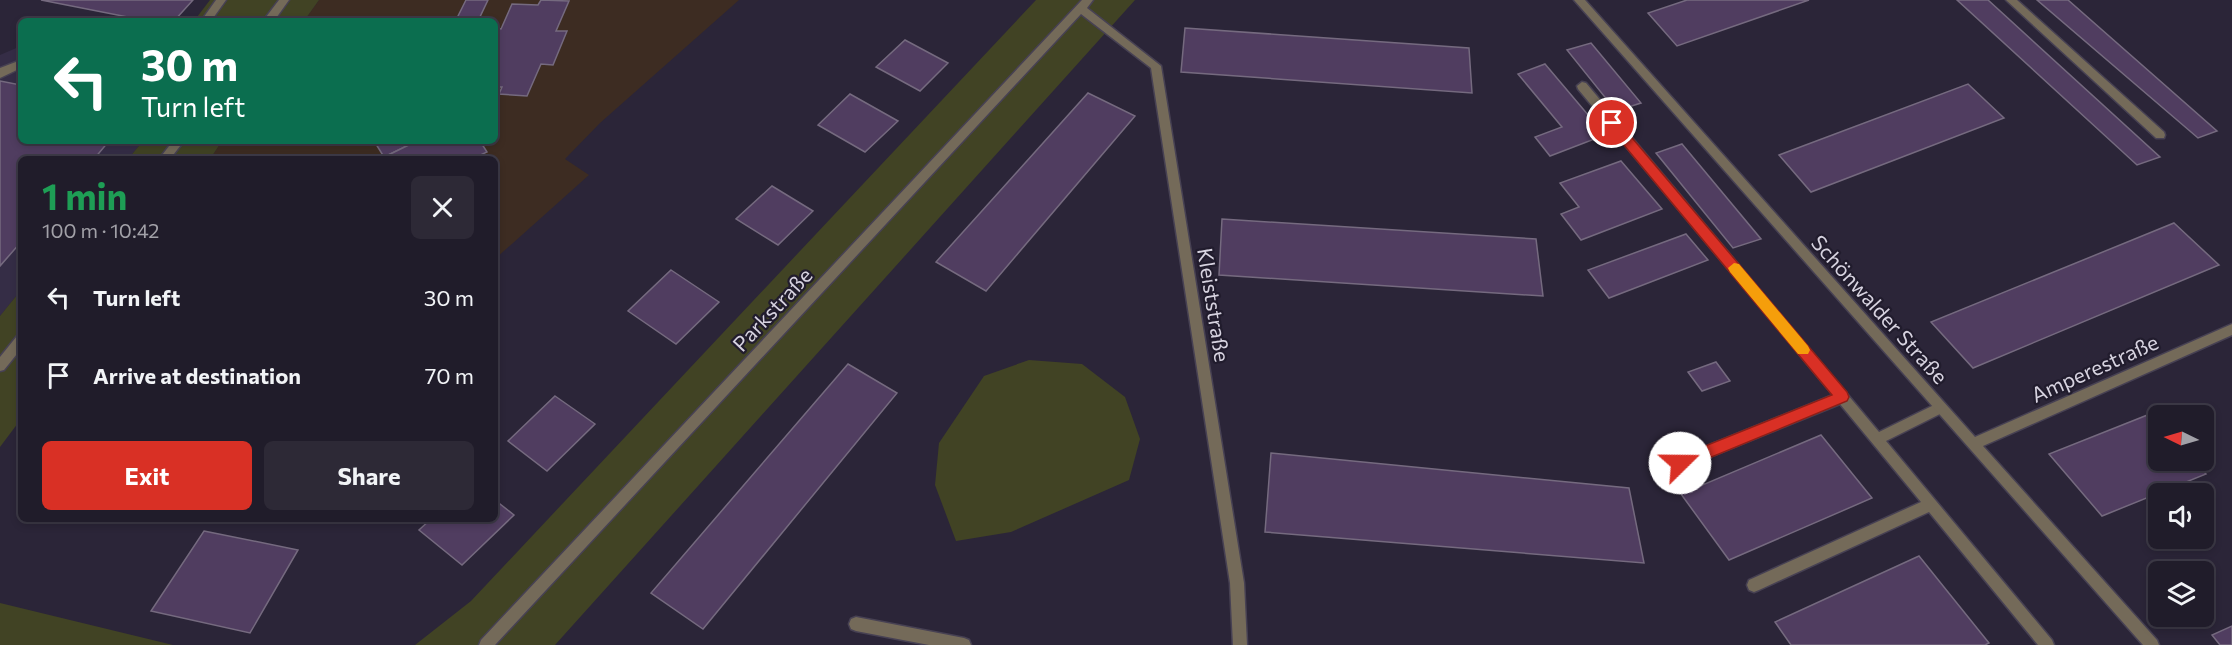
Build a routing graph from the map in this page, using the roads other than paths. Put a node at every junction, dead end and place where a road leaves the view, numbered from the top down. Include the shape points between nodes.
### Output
1 (221, 0) edge
2 (284, 0) edge
3 (1579, 0) edge
4 (2011, 0) edge
5 (1084, 4) edge
6 (208, 18) edge
7 (270, 18) edge
8 (18, 65) edge
9 (0, 74) edge
10 (1582, 86) dead end
11 (2160, 135) dead end
12 (176, 144) edge
13 (166, 156) edge
14 (2232, 329) edge
15 (18, 344) edge
16 (0, 366) edge
17 (1842, 397) junction
18 (1940, 408) junction
19 (1877, 439) junction
20 (1973, 444) junction
21 (1680, 463) dead end
22 (1931, 504) junction
23 (1754, 585) dead end
24 (856, 624) dead end
25 (486, 645) edge
26 (964, 645) edge
27 (1240, 645) edge
28 (2047, 645) edge
29 (2152, 645) edge

1 - 6 street
2 - 7 street
3 - 18 street, Schönwalder Straße
4 - 11 street
5 - 25 street, Parkstraße
5 - 27 street, Kleiststraße via 1156,66 1237,583
8 - 9 street
10 - 17 street
12 - 13 street
14 - 20 street, Amperestraße
15 - 16 street
17 - 19 street
17 - 21 street
18 - 19 street
18 - 20 street, Schönwalder Straße
19 - 22 street
20 - 29 street, Schönwalder Straße
22 - 23 street
22 - 28 street
24 - 26 street

